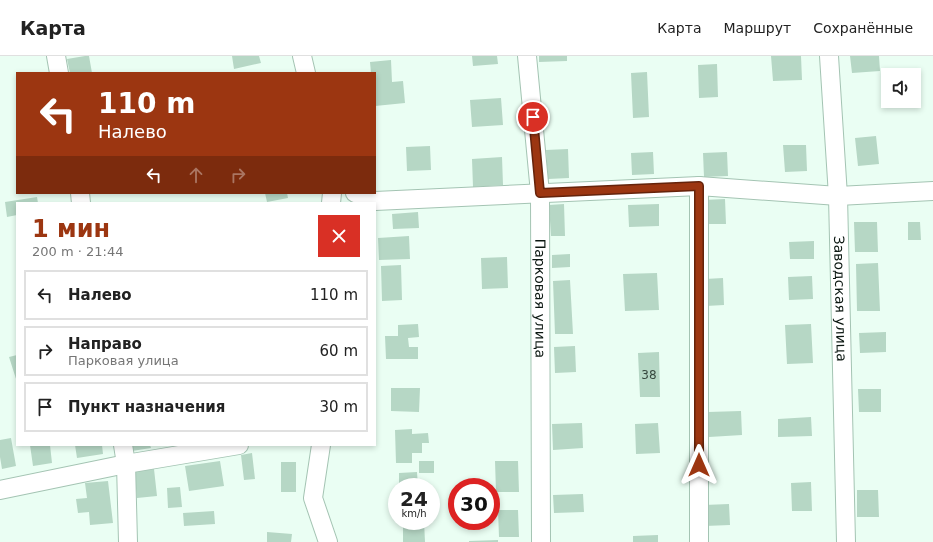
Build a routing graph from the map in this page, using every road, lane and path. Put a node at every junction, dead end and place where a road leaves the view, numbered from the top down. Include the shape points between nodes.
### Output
1 (56, 56) edge
2 (302, 56) edge
3 (527, 56) edge
4 (829, 56) edge
5 (59, 72) edge
6 (306, 72) edge
7 (699, 186) junction
8 (933, 191) edge
9 (540, 193) junction
10 (358, 194) edge
11 (838, 196) junction
12 (123, 446) edge
13 (233, 446) edge
14 (321, 446) edge
15 (126, 464) junction
16 (0, 490) edge
17 (128, 542) edge
18 (328, 542) edge
19 (542, 542) edge
20 (699, 542) edge
21 (846, 542) edge

1 - 5 street
2 - 6 street
3 - 9 street, Парковая улица
4 - 11 street, Заводская улица
7 - 9 street
7 - 11 street
7 - 20 street
8 - 11 street
9 - 10 street via 375,201
9 - 19 street, Парковая улица
11 - 21 street, Заводская улица
12 - 15 street
13 - 15 street
14 - 18 street via 313,498
15 - 16 street
15 - 17 street

